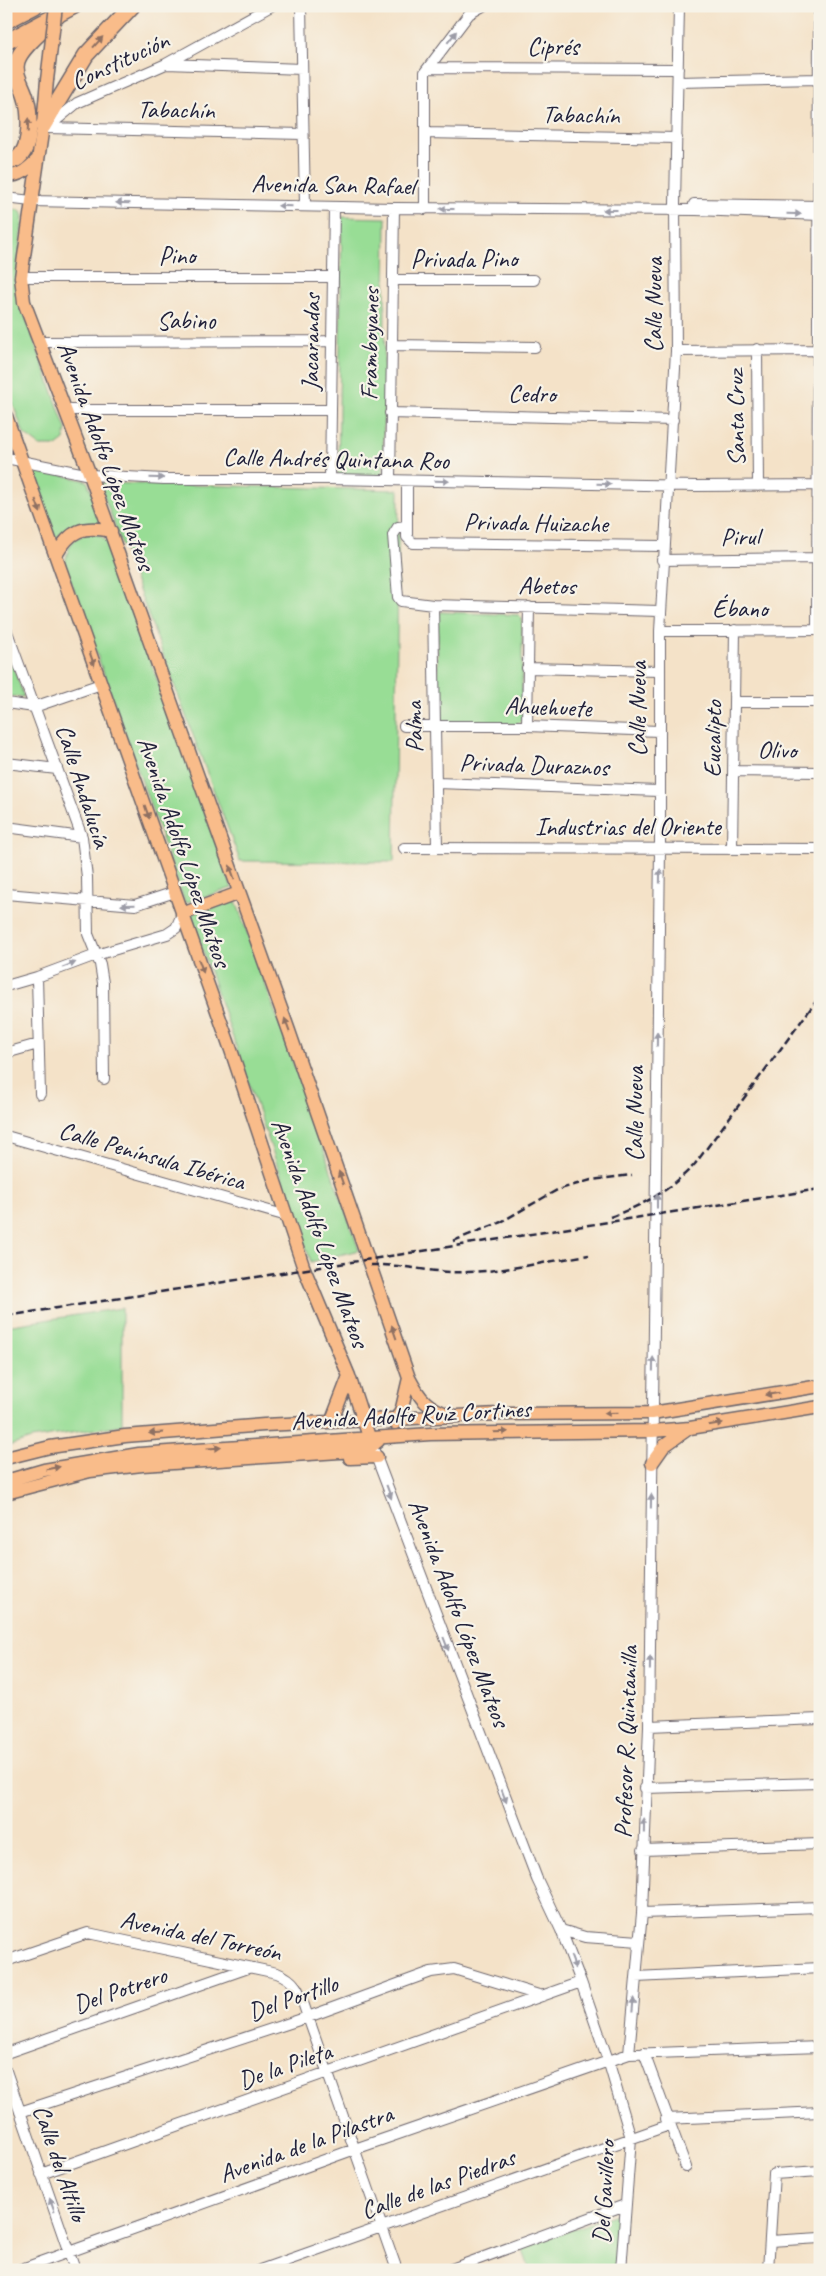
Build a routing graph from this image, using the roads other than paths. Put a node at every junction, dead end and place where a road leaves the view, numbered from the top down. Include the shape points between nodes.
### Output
1 (35, 6) edge
2 (132, 6) edge
3 (272, 6) edge
4 (301, 6) edge
5 (483, 6) edge
6 (679, 6) edge
7 (819, 6) edge
8 (63, 9) edge
9 (6, 21) edge
10 (6, 42) edge
11 (166, 64) junction
12 (428, 68) junction
13 (302, 69) junction
14 (678, 69) junction
15 (819, 79) edge
16 (678, 82) junction
17 (44, 128) junction
18 (425, 133) junction
19 (303, 134) junction
20 (676, 138) junction
21 (38, 159) junction
22 (6, 161) edge
23 (6, 176) edge
24 (6, 198) edge
25 (31, 201) junction
26 (305, 206) junction
27 (334, 207) junction
28 (675, 207) junction
29 (394, 208) junction
30 (425, 209) junction
31 (819, 210) edge
32 (21, 276) junction
33 (333, 277) junction
34 (393, 280) junction
35 (534, 280) dead end
36 (332, 341) junction
37 (40, 342) junction
38 (393, 345) junction
39 (535, 347) dead end
40 (757, 349) junction
41 (818, 350) edge
42 (676, 351) junction
43 (65, 410) junction
44 (331, 410) junction
45 (390, 413) junction
46 (6, 416) edge
47 (672, 420) junction
48 (6, 458) edge
49 (21, 460) junction
50 (90, 475) junction
51 (330, 479) junction
52 (390, 480) junction
53 (407, 480) junction
54 (819, 485) edge
55 (667, 486) junction
56 (758, 486) junction
57 (407, 526) junction
58 (111, 531) junction
59 (664, 546) junction
60 (56, 555) junction
61 (818, 558) junction
62 (662, 560) junction
63 (433, 605) junction
64 (529, 607) junction
65 (660, 610) junction
66 (6, 629) edge
67 (735, 630) junction
68 (818, 630) edge
69 (660, 631) junction
70 (527, 668) junction
71 (659, 671) junction
72 (101, 684) junction
73 (734, 702) junction
74 (820, 702) edge
75 (6, 703) edge
76 (34, 706) junction
77 (404, 726) dead end
78 (436, 726) junction
79 (527, 726) junction
80 (659, 731) junction
81 (6, 763) edge
82 (57, 769) junction
83 (734, 771) junction
84 (820, 772) edge
85 (437, 783) junction
86 (659, 791) junction
87 (6, 827) edge
88 (82, 837) junction
89 (404, 848) dead end
90 (437, 848) junction
91 (660, 849) junction
92 (732, 849) junction
93 (820, 849) edge
94 (175, 892) junction
95 (240, 893) junction
96 (6, 894) edge
97 (88, 903) junction
98 (182, 914) junction
99 (96, 955) junction
100 (37, 977) junction
101 (6, 986) edge
102 (38, 1044) junction
103 (6, 1053) edge
104 (104, 1079) dead end
105 (40, 1094) dead end
106 (6, 1136) edge
107 (287, 1216) junction
108 (349, 1376) junction
109 (410, 1378) junction
110 (820, 1386) edge
111 (820, 1407) edge
112 (652, 1413) junction
113 (451, 1416) junction
114 (398, 1418) junction
115 (362, 1419) junction
116 (332, 1420) junction
117 (690, 1428) junction
118 (652, 1431) junction
119 (383, 1437) junction
120 (372, 1447) junction
121 (6, 1458) edge
122 (652, 1463) junction
123 (6, 1481) edge
124 (6, 1492) edge
125 (820, 1719) edge
126 (649, 1726) junction
127 (820, 1783) edge
128 (645, 1788) junction
129 (820, 1844) edge
130 (644, 1850) junction
131 (820, 1907) edge
132 (642, 1913) junction
133 (561, 1930) junction
134 (639, 1941) junction
135 (6, 1961) edge
136 (249, 1968) junction
137 (820, 1968) edge
138 (636, 1978) junction
139 (581, 1982) junction
140 (542, 1996) junction
141 (308, 2017) junction
142 (820, 2047) edge
143 (6, 2053) edge
144 (644, 2053) junction
145 (629, 2054) junction
146 (608, 2060) junction
147 (7, 2073) edge
148 (327, 2073) junction
149 (20, 2112) junction
150 (820, 2112) edge
151 (668, 2122) junction
152 (631, 2138) junction
153 (355, 2149) junction
154 (686, 2167) dead end
155 (820, 2171) edge
156 (41, 2174) junction
157 (625, 2205) junction
158 (382, 2226) junction
159 (820, 2238) edge
160 (770, 2241) junction
161 (68, 2251) junction
162 (19, 2270) edge
163 (75, 2270) edge
164 (260, 2270) edge
165 (397, 2270) edge
166 (449, 2270) edge
167 (621, 2270) edge
168 (768, 2270) edge

1 - 9 highway
17 -> 2 highway via 86,54
3 - 11 street, Constitución
4 - 13 street
12 -> 5 street via 469,14
6 - 14 street, Calle Nueva
7 - 15 street
8 - 10 highway
8 - 17 main road, Avenida Adolfo López Mateos, bridge via 46,80
22 -> 8 highway via 21,157 27,142 28,111 16,70 17,60 24,48
11 - 13 street
11 - 17 street, Constitución via 77,103
12 - 14 street, Ciprés
12 - 18 street via 424,83
13 - 19 street
14 - 16 street, Calle Nueva
15 - 16 street
15 - 31 street
16 - 20 street, Calle Nueva
17 - 19 street, Tabachín
17 - 21 main road, Avenida Adolfo López Mateos
18 - 20 street, Tabachín
18 - 30 street
19 - 26 street
20 - 28 street, Calle Nueva
21 - 23 main road via 24,172
21 - 25 main road, Avenida Adolfo López Mateos
24 - 25 street, Avenida San Rafael
26 -> 25 street, Avenida San Rafael
25 - 32 main road, Avenida Adolfo López Mateos
26 - 27 street, Avenida San Rafael
27 - 29 street, Avenida San Rafael
27 - 33 street, Jacarandas
28 -> 30 street, Avenida San Rafael via 659,210
28 - 31 street, Avenida San Rafael
28 - 42 street, Calle Nueva
29 - 30 street, Avenida San Rafael
29 - 34 street, Framboyanes
31 - 41 street
32 - 33 street, Pino
32 - 37 main road, Avenida Adolfo López Mateos via 24,302
33 - 36 street, Jacarandas
34 - 35 street, Privada Pino
34 - 38 street, Framboyanes
36 - 37 street, Sabino
36 - 44 street, Jacarandas
37 - 43 main road, Avenida Adolfo López Mateos
38 - 39 street
38 - 45 street, Framboyanes
40 - 41 street
40 - 42 street
40 - 56 street, Santa Cruz
41 - 54 street
42 - 47 street, Calle Nueva
43 - 44 street
43 - 50 main road, Avenida Adolfo López Mateos
44 - 51 street, Jacarandas
45 - 47 street, Cedro
45 - 52 street, Framboyanes
46 - 49 main road, Avenida Adolfo López Mateos
47 - 55 street, Calle Nueva
48 - 49 street, Calle Andrés Quintana Roo
49 - 50 street, Calle Andrés Quintana Roo
49 -> 60 main road, Avenida Adolfo López Mateos
50 -> 51 street, Calle Andrés Quintana Roo via 164,479
50 - 58 main road, Avenida Adolfo López Mateos
51 - 52 street, Calle Andrés Quintana Roo
52 - 53 street, Calle Andrés Quintana Roo
53 -> 55 street, Calle Andrés Quintana Roo
53 - 57 street
54 - 56 street, Calle Andrés Quintana Roo
54 - 61 street
55 - 56 street, Calle Andrés Quintana Roo
55 - 59 street, Calle Nueva
57 - 59 street, Privada Huizache via 409,541 422,543
57 - 63 street, Abetos via 398,527 393,535 398,597 401,601
58 - 60 main road via 97,528 76,532 63,543
95 -> 58 main road, Avenida Adolfo López Mateos
59 - 62 street, Calle Nueva
60 -> 72 main road, Avenida Adolfo López Mateos
61 - 62 street, Pirul
61 - 68 street
62 - 65 street, Calle Nueva
63 - 64 street, Abetos
63 - 78 street, Palma
64 - 65 street, Abetos
64 - 70 street
65 - 69 street, Calle Nueva
66 - 76 street, Calle Andalucía
67 - 68 street, Ébano
67 - 69 street, Ébano
67 - 73 street, Eucalipto
69 - 71 street, Calle Nueva
70 - 71 street
70 - 79 street
71 - 80 street, Calle Nueva
72 - 76 street
72 -> 94 main road, Avenida Adolfo López Mateos
73 - 74 street
73 - 83 street, Eucalipto
75 - 76 street
76 - 82 street, Calle Andalucía
77 - 78 street, Ahuehuete
78 - 79 street, Ahuehuete
78 - 85 street, Palma
79 - 80 street, Ahuehuete
80 - 86 street, Calle Nueva
81 - 82 street
82 - 88 street, Calle Andalucía
83 - 84 street, Olivo
83 - 92 street, Eucalipto
85 - 86 street, Privada Duraznos
85 - 90 street, Palma
86 - 91 street, Calle Nueva
87 - 88 street
88 - 97 street, Calle Andalucía
89 - 90 street, Industrias del Oriente
90 - 91 street, Industrias del Oriente
91 - 92 street, Industrias del Oriente
112 -> 91 street, Calle Nueva
92 - 93 street, Industrias del Oriente
94 -> 97 street via 135,905
94 - 98 main road, Avenida Adolfo López Mateos
95 - 98 main road
109 -> 95 main road, Avenida Adolfo López Mateos
96 - 97 street
97 - 99 street, Calle Andalucía via 88,934
98 - 99 street via 176,928 167,934
98 -> 107 main road, Avenida Adolfo López Mateos
100 -> 99 street
99 - 104 street, Calle Andalucía via 103,983
100 - 101 street
100 - 102 street
102 - 103 street
102 - 105 street
106 - 107 street, Calle Península Ibérica
107 - 108 main road, Avenida Adolfo López Mateos via 303,1266
108 - 115 main road, Avenida Adolfo López Mateos
108 - 116 main road
109 - 113 main road, Avenida Adolfo López Mateos via 425,1403
109 - 114 main road
110 -> 112 main road, Avenida Adolfo Ruíz Cortines
117 -> 111 main road, Avenida Adolfo Ruíz Cortines
112 -> 113 main road, Avenida Adolfo Ruíz Cortines
112 - 118 street, Calle Nueva
113 - 114 main road, Avenida Adolfo Ruíz Cortines
114 - 115 main road, Avenida Adolfo Ruíz Cortines
114 - 119 main road
115 - 116 main road, Avenida Adolfo Ruíz Cortines
115 - 120 main road, Avenida Adolfo López Mateos
116 -> 121 main road, Avenida Adolfo Ruíz Cortines via 125,1436 50,1447
117 - 118 main road, Avenida Adolfo Ruíz Cortines
117 - 122 main road via 672,1439
119 -> 118 main road, Avenida Adolfo Ruíz Cortines
118 - 122 street, Profesor R. Quintanilla
119 - 120 main road, Avenida Adolfo Ruíz Cortines
123 -> 120 main road, Avenida Adolfo Ruíz Cortines via 44,1470 139,1454
120 - 124 main road, Avenida Adolfo Ruíz Cortines via 90,1471
120 -> 133 street, Avenida Adolfo López Mateos via 530,1862
126 -> 122 street, Profesor R. Quintanilla
125 - 126 street
126 - 128 street, Profesor R. Quintanilla
127 - 128 street
130 -> 128 street, Profesor R. Quintanilla
129 - 130 street
130 - 132 street, Profesor R. Quintanilla
131 - 132 street
132 - 134 street, Profesor R. Quintanilla
133 - 134 street via 585,1937
133 -> 139 street, Avenida Adolfo López Mateos
134 - 138 street, Profesor R. Quintanilla
135 - 136 street, Avenida del Torreón via 88,1933
136 - 141 street, Avenida del Torreón via 289,1978 296,1986
136 - 143 street, Del Potrero
137 - 138 street
145 -> 138 street, Profesor R. Quintanilla
139 - 140 street
139 - 146 street, Avenida Adolfo López Mateos
140 - 141 street, Del Portillo via 447,1969
140 - 148 street, De la Pileta
141 - 148 street, Avenida del Torreón
141 - 149 street, Del Portillo
142 - 144 street, Avenida de la Pilastra
144 - 145 street, Avenida de la Pilastra
144 - 151 street
145 - 146 street, Avenida de la Pilastra
146 - 152 street, Del Gavillero
146 - 153 street, Avenida de la Pilastra
147 - 149 street, Calle del Altillo
148 - 153 street, Avenida del Torreón
148 - 156 street, De la Pileta
149 - 156 street, Calle del Altillo
150 - 151 street, Calle de las Piedras
151 - 152 street, Calle de las Piedras
151 - 154 street
152 - 157 street, Del Gavillero
152 - 158 street, Calle de las Piedras
153 - 158 street, Avenida del Torreón
153 - 161 street, Avenida de la Pilastra
155 - 160 street via 774,2174
161 -> 156 street, Calle del Altillo
157 - 166 street
157 - 167 street, Del Gavillero
158 - 164 street, Calle de las Piedras
158 - 165 street, Avenida del Torreón
159 - 160 street
160 - 168 street
161 - 162 street, Avenida de la Pilastra
161 - 163 street, Calle del Altillo

